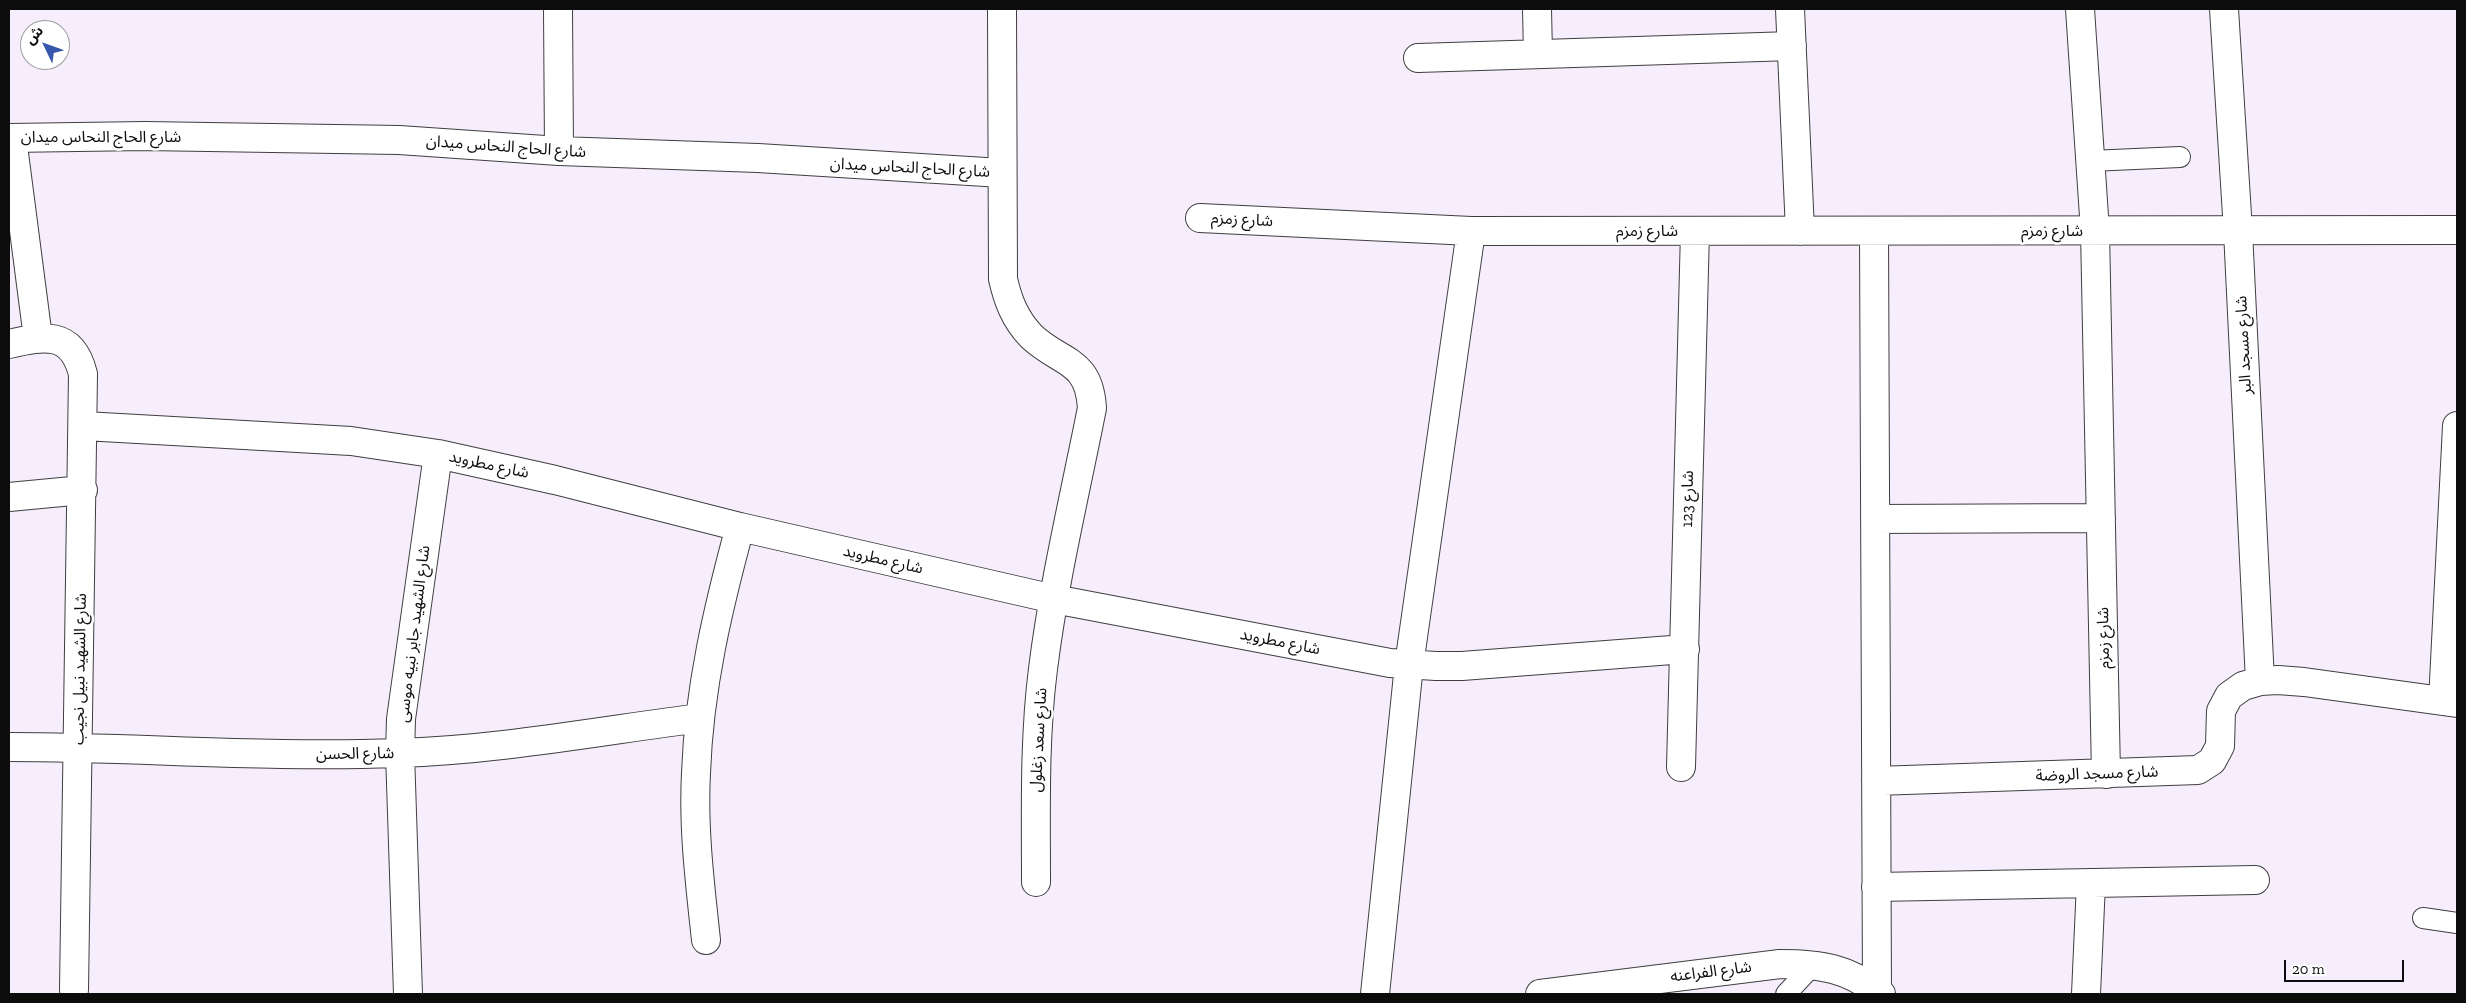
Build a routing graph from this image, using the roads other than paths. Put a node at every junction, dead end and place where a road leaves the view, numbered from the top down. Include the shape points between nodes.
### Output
1 (558, 9) edge
2 (1002, 9) edge
3 (1537, 9) edge
4 (1790, 9) edge
5 (2080, 9) edge
6 (2224, 9) edge
7 (1792, 46) junction
8 (1538, 54) junction
9 (1418, 58) dead end
10 (10, 138) edge
11 (559, 151) junction
12 (2180, 157) dead end
13 (2090, 161) junction
14 (1002, 173) junction
15 (1200, 218) dead end
16 (2457, 230) edge
17 (1471, 231) junction
18 (1695, 231) junction
19 (1874, 231) junction
20 (2095, 231) junction
21 (2238, 231) junction
22 (1800, 232) junction
23 (38, 338) junction
24 (9, 344) edge
25 (84, 426) junction
26 (2457, 426) edge
27 (438, 454) junction
28 (83, 490) junction
29 (9, 497) edge
30 (2101, 518) junction
31 (1875, 519) junction
32 (740, 527) junction
33 (1054, 599) junction
34 (1685, 649) junction
35 (1409, 665) junction
36 (2260, 681) junction
37 (2450, 702) edge
38 (700, 718) junction
39 (9, 747) edge
40 (78, 747) junction
41 (400, 753) junction
42 (1682, 767) dead end
43 (2106, 774) junction
44 (1876, 781) junction
45 (2256, 880) dead end
46 (1036, 882) dead end
47 (2091, 883) junction
48 (1876, 887) junction
49 (2423, 918) dead end
50 (2457, 923) edge
51 (706, 940) dead end
52 (1814, 964) junction
53 (74, 990) dead end
54 (1577, 992) edge
55 (1879, 993) edge
56 (408, 994) edge
57 (1375, 994) edge
58 (1540, 994) edge
59 (1786, 994) edge
60 (2086, 994) edge

1 - 11 street
2 - 14 street, شارع سعد زغلول
3 - 8 street
4 - 7 street
5 - 13 street
6 - 21 street, شارع مسجد البر
7 - 8 street
7 - 22 street
8 - 9 street
10 - 11 street, شارع الحاج النحاس ميدان via 351,138
10 - 23 street
11 - 14 street, شارع الحاج النحاس ميدان via 758,158
12 - 13 lane
13 - 20 street
14 - 33 street, شارع سعد زغلول via 1003,279 1008,300 1018,321 1033,337 1081,372 1091,389 1092,408
15 - 17 street, شارع زمزم
16 - 21 street, شارع زمزم
17 - 18 street, شارع زمزم
17 - 35 street
18 - 22 street, شارع زمزم
18 - 34 street, شارع 123
19 - 20 street, شارع زمزم
19 - 22 street, شارع زمزم
19 - 31 street
20 - 21 street, شارع زمزم
20 - 30 street, شارع زمزم
21 - 36 street, شارع مسجد البر
23 - 24 street
23 - 25 street, شارع الشهيد نبيل نجيب via 63,342 80,361 84,374
25 - 27 street, شارع مطرويد via 342,441
25 - 28 street, شارع الشهيد نبيل نجيب
26 - 37 street
27 - 32 street, شارع مطرويد
27 - 41 street, شارع الشهيد جابر نبيه موسى via 404,700
28 - 29 street
28 - 40 street, شارع الشهيد نبيل نجيب
30 - 31 street
30 - 43 street, شارع زمزم
31 - 44 street
32 - 33 street, شارع مطرويد
32 - 38 street via 718,607 702,690
33 - 35 street, شارع مطرويد
33 - 46 street, شارع سعد زغلول via 1042,670 1037,740
34 - 35 street, شارع مطرويد via 1462,666
34 - 42 street, شارع 123
35 - 57 street
36 - 37 street via 2304,682
36 - 43 street, شارع مسجد الروضة via 2243,686 2229,696 2221,711 2220,746 2212,761 2198,770
38 - 41 street, شارع الحسن
38 - 51 street via 696,773 697,856
39 - 40 street, شارع الحسن
40 - 41 street, شارع الحسن via 289,755
40 - 53 street, شارع الشهيد نبيل نجيب
41 - 56 street, شارع الشهيد جابر نبيه موسى
43 - 44 street, شارع مسجد الروضة
44 - 48 street
45 - 47 street
47 - 48 street
47 - 60 street
48 - 55 street
49 - 50 lane
52 - 54 street, شارع الفراعنه via 1780,964
52 - 55 street, شارع الفراعنه via 1848,973
52 - 59 lane
54 - 58 street, شارع الفراعنه

